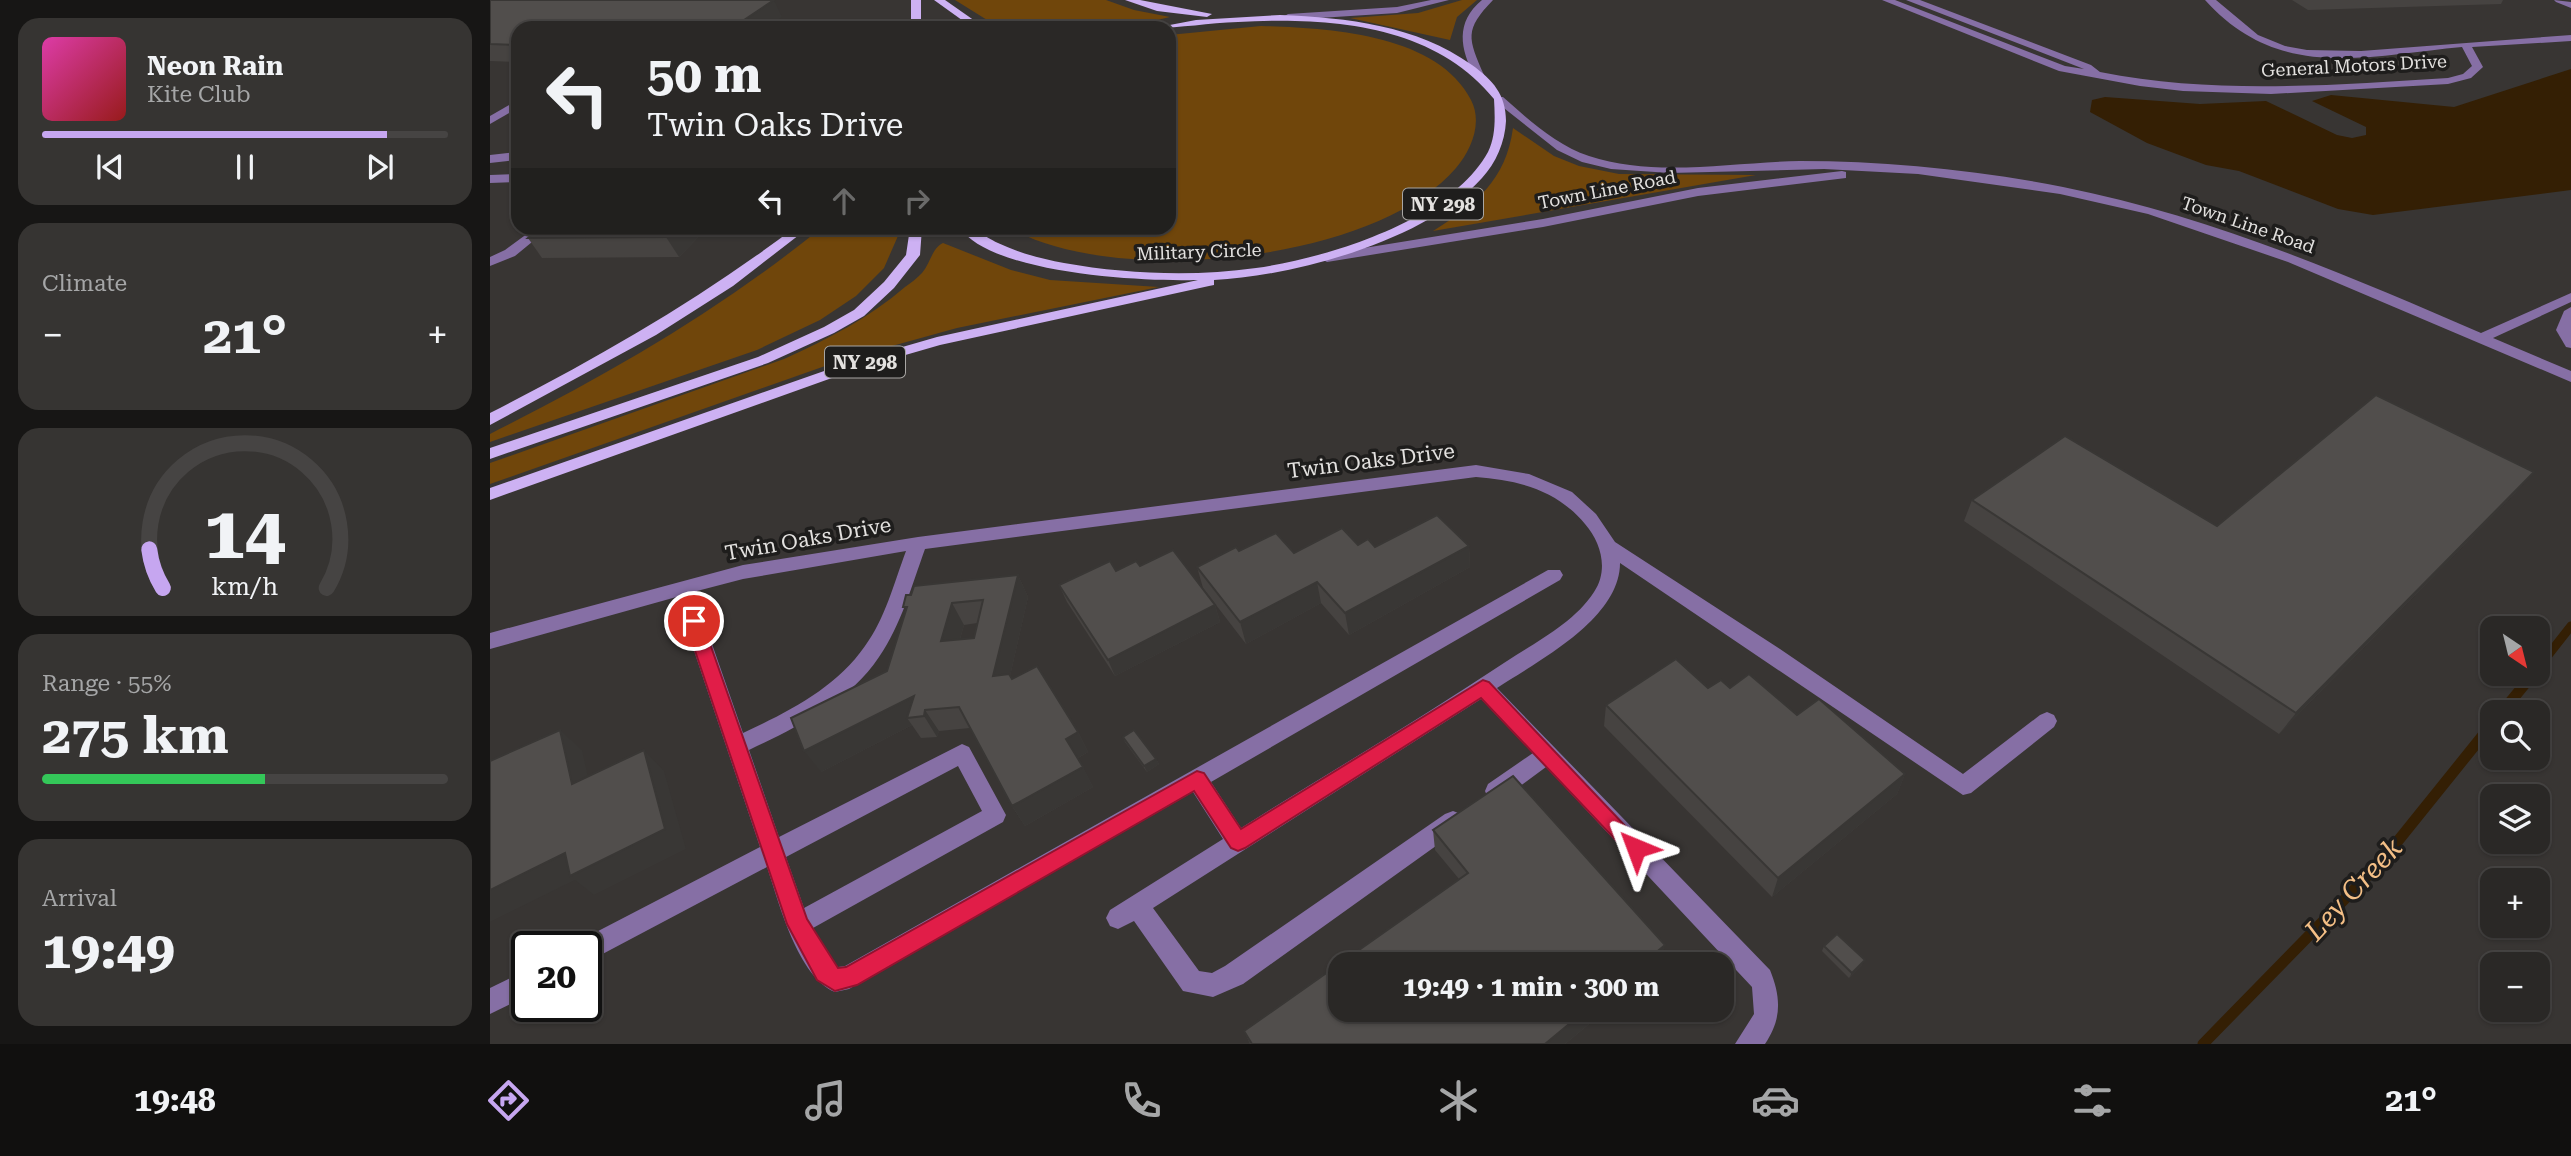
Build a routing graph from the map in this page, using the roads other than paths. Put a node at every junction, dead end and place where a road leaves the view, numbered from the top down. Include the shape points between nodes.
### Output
1 (916, 0) edge
2 (939, 0) edge
3 (1130, 0) edge
4 (1444, 0) edge
5 (1488, 0) edge
6 (1887, 0) edge
7 (1911, 0) edge
8 (2210, 0) edge
9 (2559, 0) edge
10 (2571, 5) edge
11 (1238, 17) junction
12 (1288, 17) junction
13 (916, 21) edge
14 (970, 21) edge
15 (1176, 26) edge
16 (2571, 38) edge
17 (2465, 44) junction
18 (1479, 75) junction
19 (2097, 75) junction
20 (1499, 99) junction
21 (511, 108) edge
22 (490, 121) edge
23 (511, 157) edge
24 (490, 159) edge
25 (1896, 170) junction
26 (511, 178) edge
27 (490, 179) edge
28 (534, 235) edge
29 (793, 235) edge
30 (915, 235) edge
31 (978, 235) edge
32 (1327, 258) junction
33 (490, 262) edge
34 (1253, 272) junction
35 (2571, 297) edge
36 (2571, 311) edge
37 (2480, 339) junction
38 (2571, 344) edge
39 (2571, 377) edge
40 (490, 420) edge
41 (490, 454) edge
42 (490, 494) edge
43 (918, 543) junction
44 (1609, 547) junction
45 (1554, 575) dead end
46 (687, 586) junction
47 (490, 641) edge
48 (1483, 687) junction
49 (2047, 721) dead end
50 (736, 746) junction
51 (1547, 755) junction
52 (1197, 779) junction
53 (1238, 842) junction
54 (772, 851) junction
55 (798, 924) junction
56 (602, 941) edge
57 (511, 991) edge
58 (490, 1002) edge
59 (1748, 1044) edge

1 - 13 main road
2 - 14 main road
3 - 11 main road via 1157,8
4 - 12 street via 1386,11
5 - 18 street via 1472,14 1466,29 1465,43
6 - 19 street, General Motors Drive via 2063,69
7 - 19 street, General Motors Drive via 2087,67
8 - 17 street via 2257,39 2292,51
9 - 10 street
11 - 12 main road
11 - 15 main road
12 - 18 main road via 1370,27 1405,37 1451,55
16 - 17 street, General Motors Drive
17 - 19 street, General Motors Drive via 2478,67 2467,76 2448,81 2242,89 2161,86
18 - 20 main road
20 - 25 street, Town Line Road via 1537,134 1602,163 1660,168 1800,165
20 - 32 main road, Military Circle / NY 298 via 1499,133 1493,153 1459,193 1412,222
21 - 22 street
23 - 24 street
25 - 32 street, Town Line Road via 1698,191 1543,223
25 - 37 street, Town Line Road via 2038,186 2197,225 2292,259
26 - 27 street
28 - 33 street
29 - 40 main road via 681,314 584,372
30 - 41 main road, NY 298 via 913,255 889,285 859,313 829,330 763,360
31 - 34 main road, Military Circle via 997,247 1046,263 1104,273
32 - 34 main road, Military Circle / NY 298
34 - 42 main road, NY 298 via 937,341 761,396
35 - 37 street
36 - 38 street via 2563,330
37 - 39 street, Town Line Road
43 - 44 street, Twin Oaks Drive via 1476,471 1544,483 1563,493 1584,511
43 - 46 street, Twin Oaks Drive via 743,572
43 - 50 street via 884,631 868,657 832,694
44 - 48 street via 1607,587 1597,603
44 - 49 street via 1963,786
45 - 52 street
46 - 47 street, Twin Oaks Drive
46 - 50 street via 694,621
48 - 51 street
48 - 53 street
50 - 54 street
51 - 53 street via 1234,975 1213,985 1192,982 1128,912
51 - 59 street via 1761,979 1769,996 1766,1020
52 - 53 street
52 - 55 street via 849,977 835,980 825,972
54 - 55 street
54 - 55 street via 962,753 995,815
54 - 56 street
57 - 58 street

